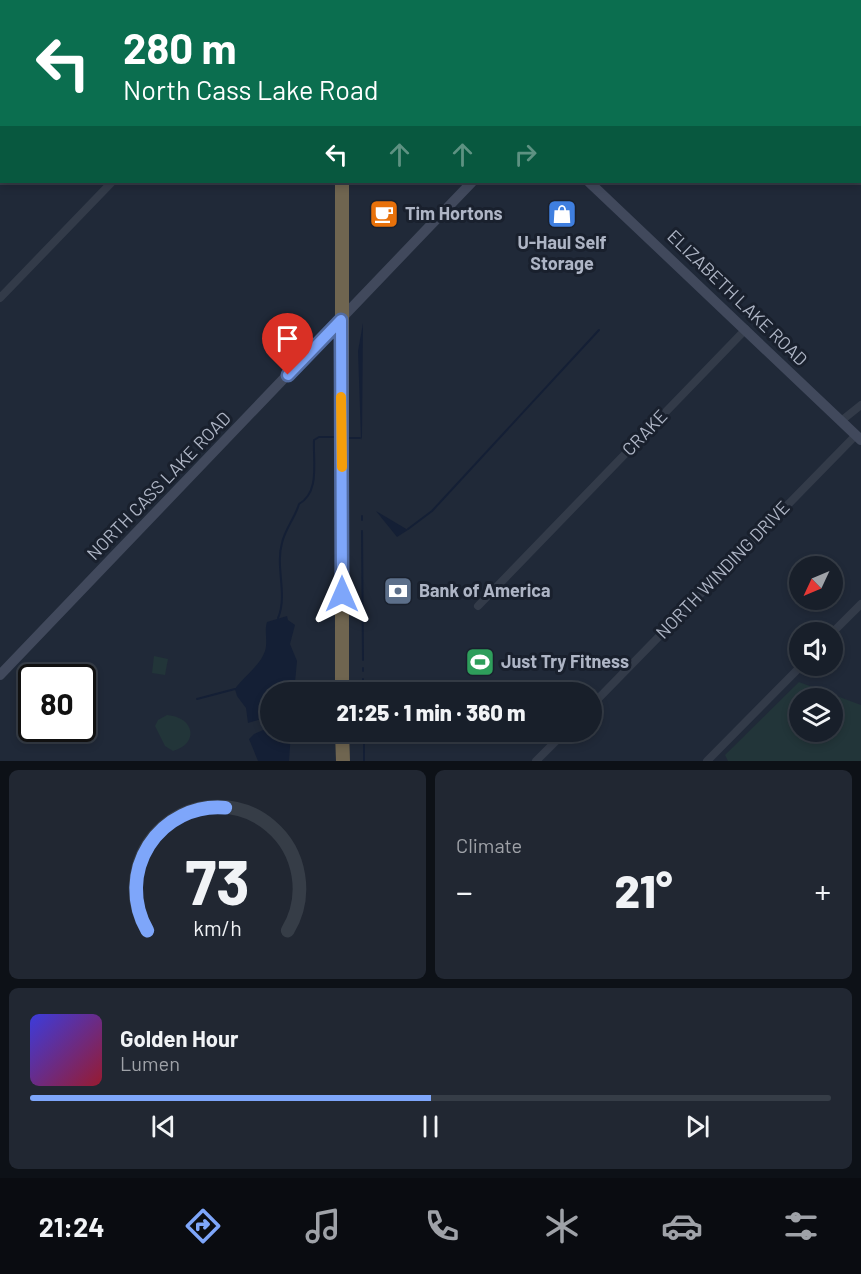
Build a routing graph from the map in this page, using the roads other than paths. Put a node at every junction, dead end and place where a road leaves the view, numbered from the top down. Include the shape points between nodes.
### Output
1 (111, 183) edge
2 (342, 183) edge
3 (471, 183) edge
4 (593, 183) edge
5 (0, 298) edge
6 (341, 320) junction
7 (746, 329) junction
8 (861, 405) edge
9 (841, 421) junction
10 (858, 438) edge
11 (861, 604) edge
12 (478, 606) dead end
13 (843, 622) edge
14 (0, 675) edge
15 (791, 676) edge
16 (342, 682) edge
17 (602, 695) edge
18 (342, 742) edge
19 (555, 742) edge
20 (343, 761) edge
21 (536, 761) edge
22 (707, 761) edge

1 - 5 street
2 - 6 highway
3 - 6 street, NORTH CASS LAKE ROAD
4 - 7 street, ELIZABETH LAKE ROAD
6 - 14 street, NORTH CASS LAKE ROAD
6 - 16 highway
7 - 9 street, ELIZABETH LAKE ROAD
7 - 12 street, CRAKE
8 - 9 street
9 - 10 street, ELIZABETH LAKE ROAD
10 - 17 street, NORTH WINDING DRIVE
11 - 13 street
15 - 22 street
18 - 20 highway
19 - 21 street

